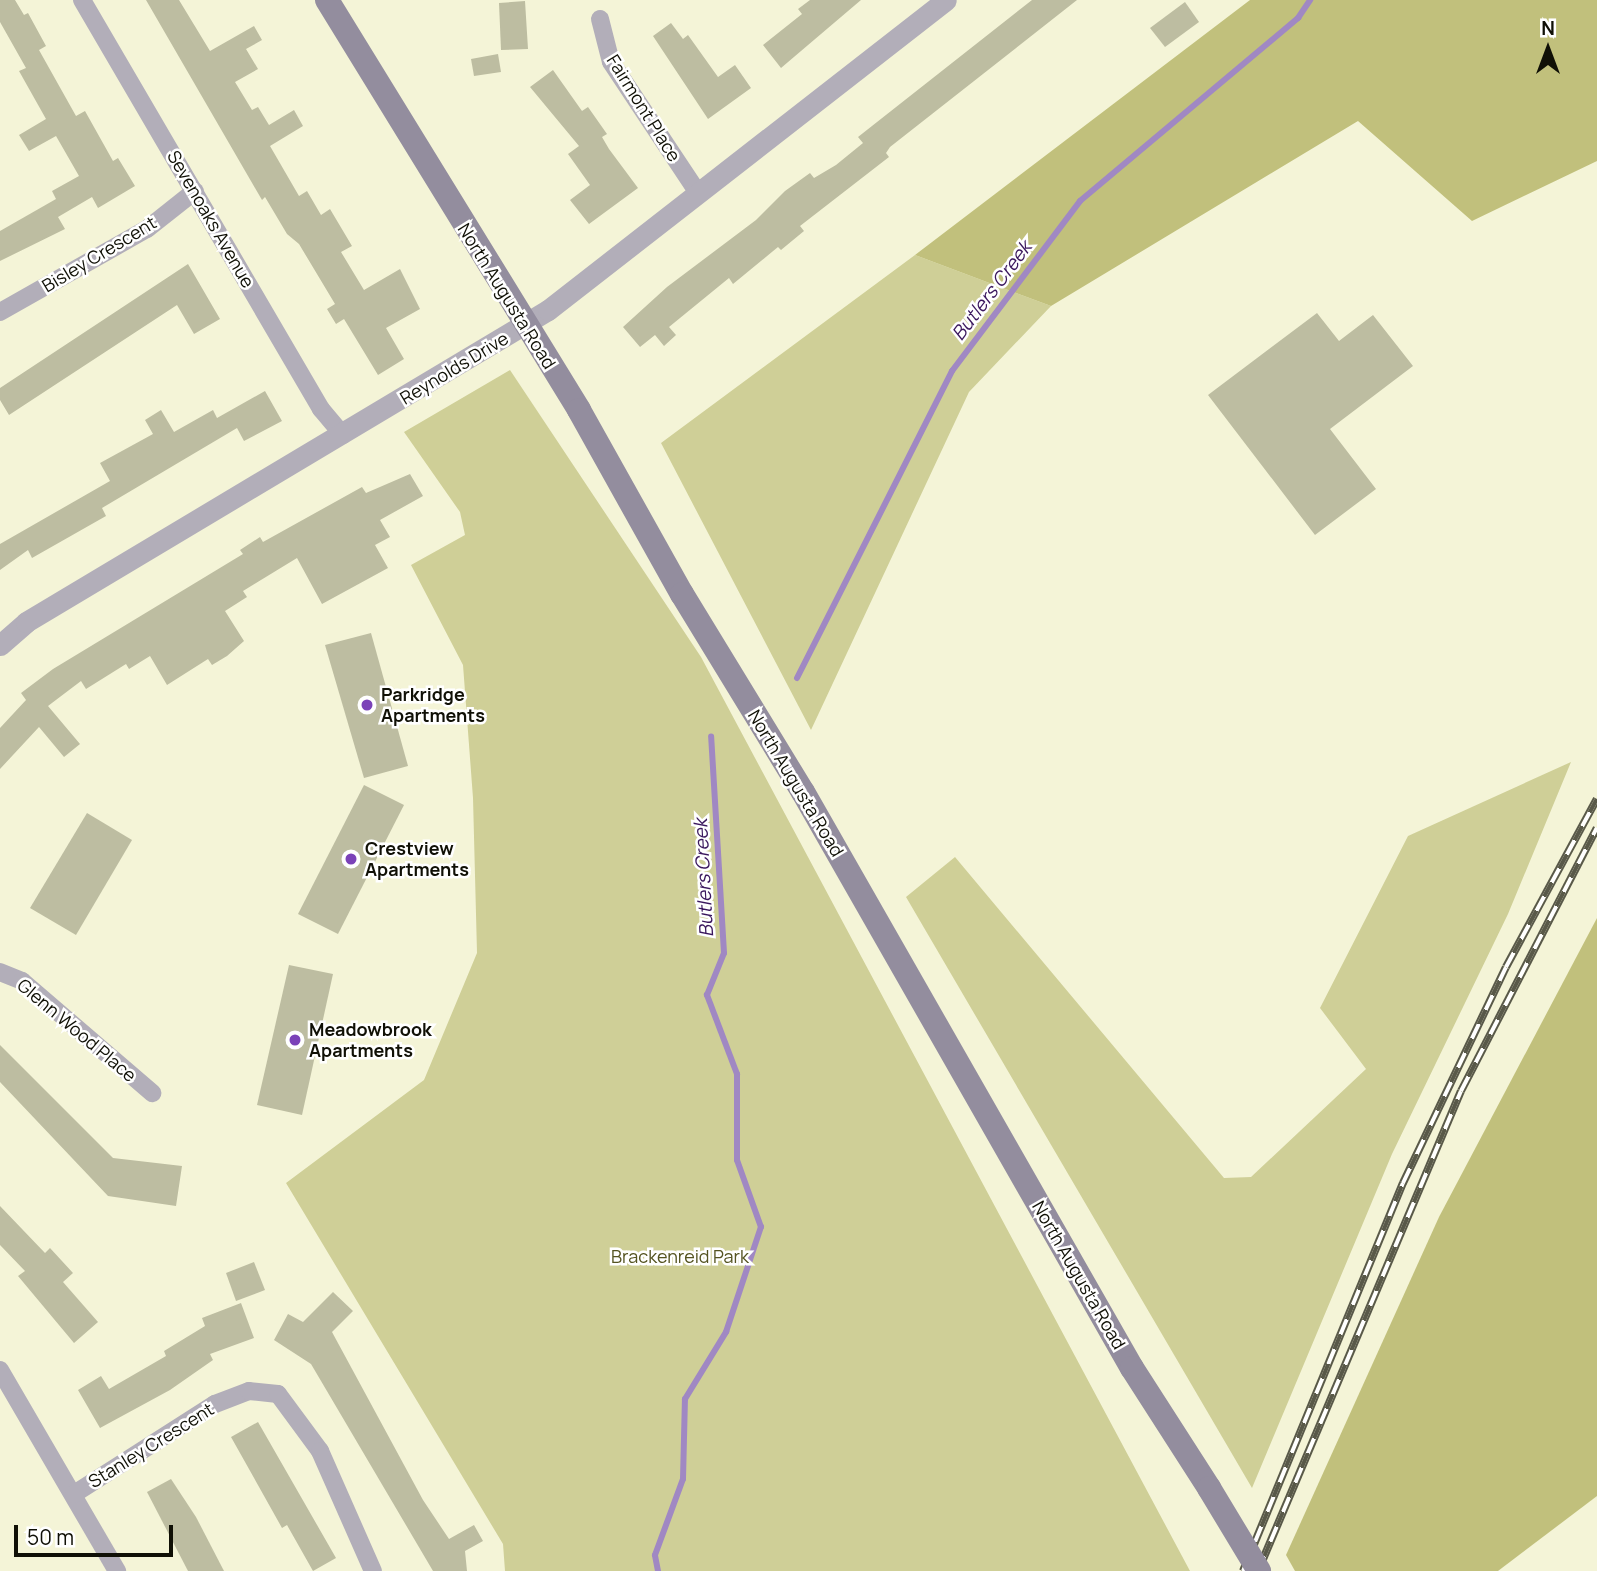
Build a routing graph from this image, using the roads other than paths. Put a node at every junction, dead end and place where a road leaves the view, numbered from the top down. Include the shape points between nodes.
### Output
1 (82, 0) edge
2 (327, 0) edge
3 (946, 0) edge
4 (600, 19) dead end
5 (195, 191) junction
6 (698, 193) junction
7 (0, 312) edge
8 (524, 326) junction
9 (343, 435) junction
10 (0, 645) edge
11 (0, 972) edge
12 (152, 1093) dead end
13 (0, 1370) edge
14 (74, 1494) junction
15 (117, 1571) edge
16 (373, 1571) edge
17 (1259, 1571) edge

1 - 5 street, Sevenoaks Avenue
2 - 8 main road, North Augusta Road
3 - 6 street, Reynolds Drive
4 - 6 street, Fairmont Place via 611,62
5 - 7 street, Bisley Crescent via 147,229
5 - 9 street, Sevenoaks Avenue via 321,409
6 - 8 street, Reynolds Drive
8 - 9 street, Reynolds Drive
8 - 17 main road, North Augusta Road, bridge via 579,410 682,594 803,792 1132,1368
9 - 10 street, Reynolds Drive via 26,622
11 - 12 street, Glenn Wood Place via 22,981
13 - 14 street
14 - 15 street
14 - 16 street, Stanley Crescent via 215,1404 249,1391 278,1394 320,1451

